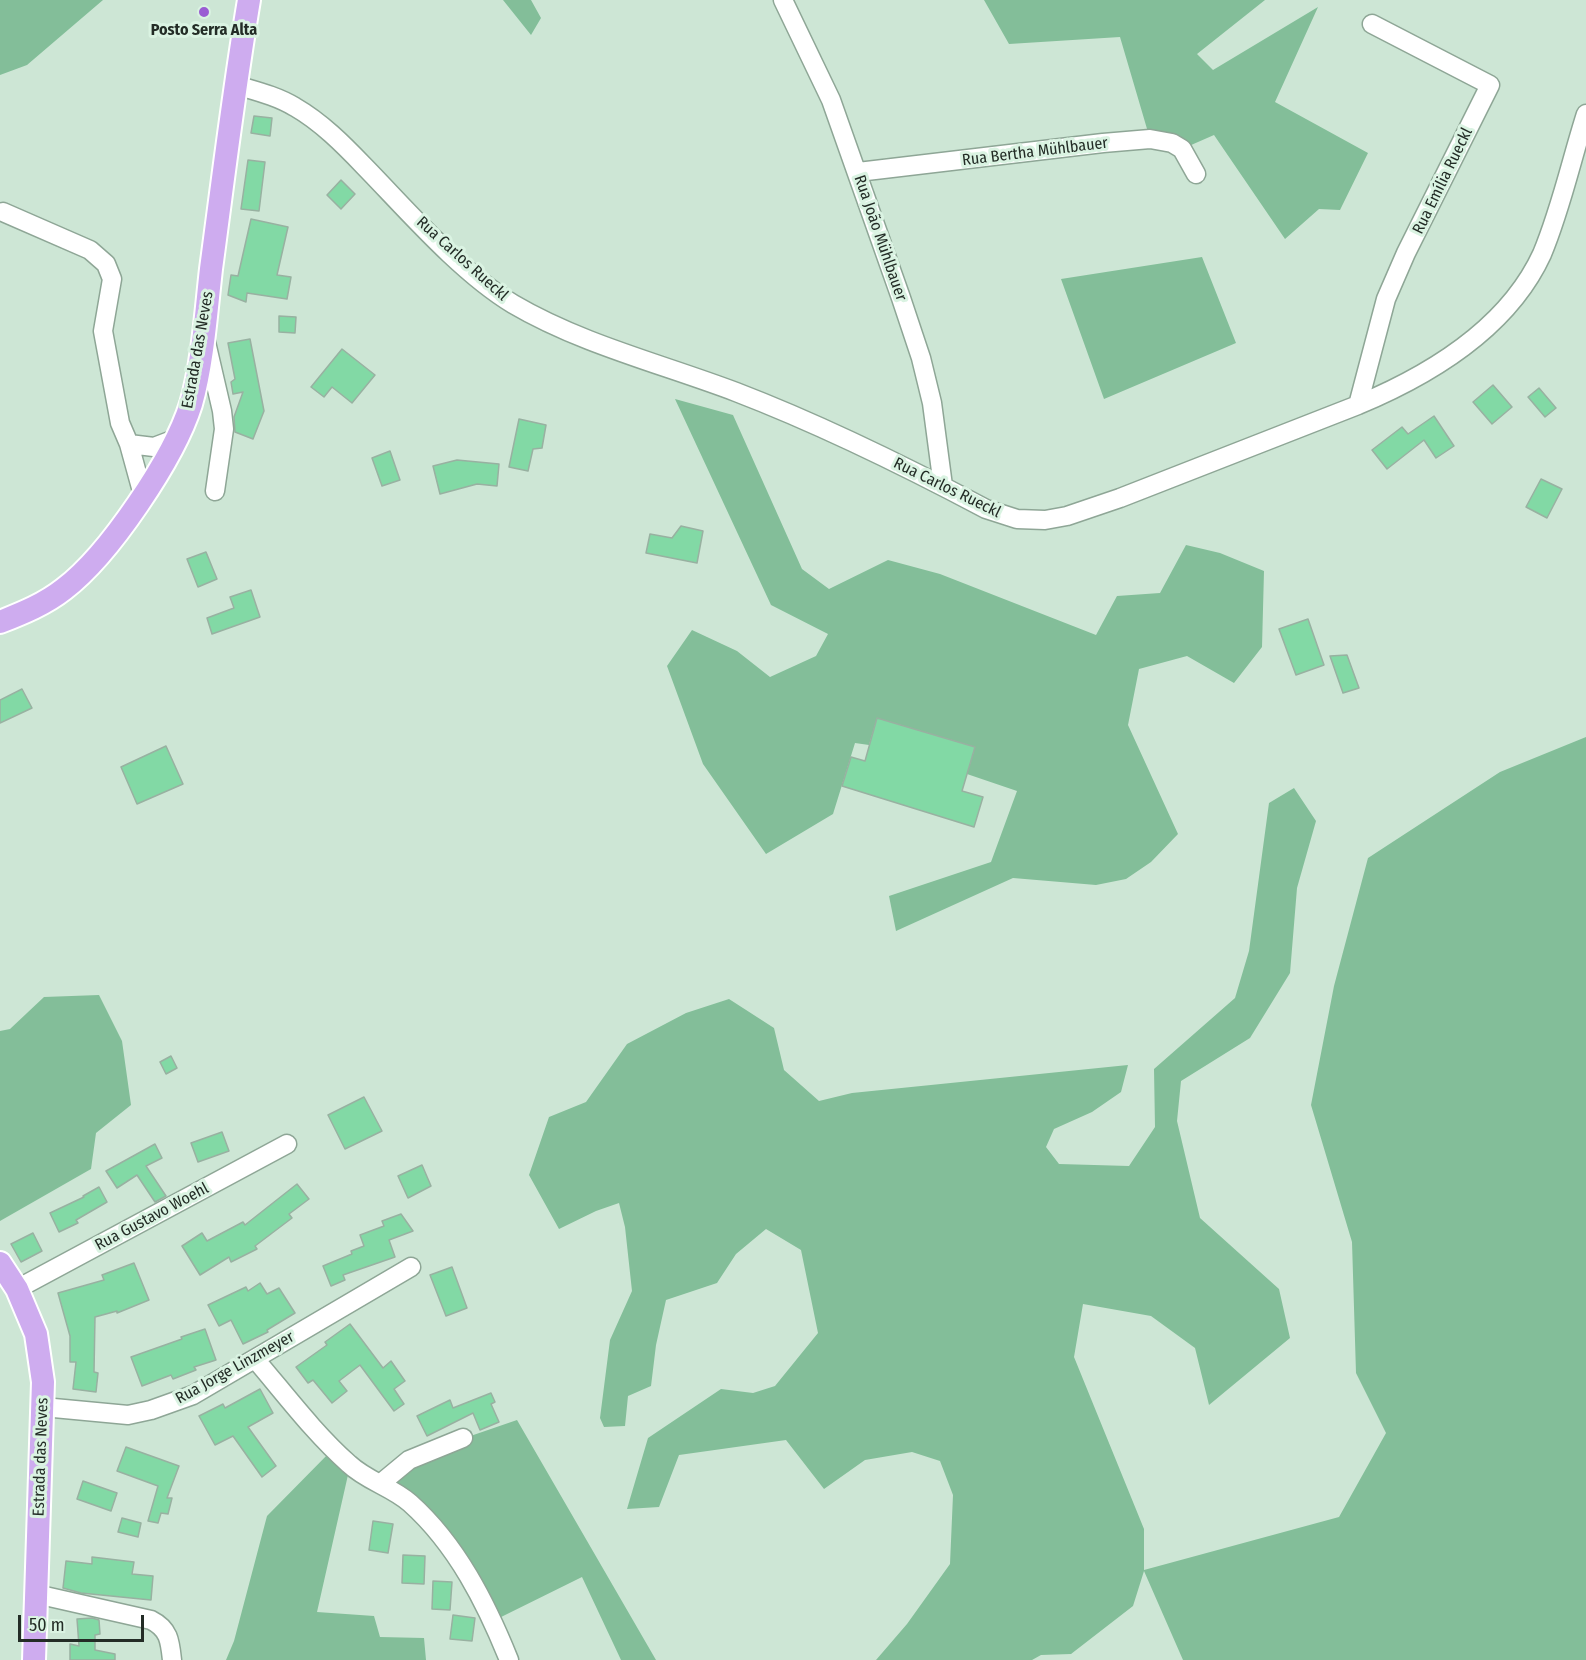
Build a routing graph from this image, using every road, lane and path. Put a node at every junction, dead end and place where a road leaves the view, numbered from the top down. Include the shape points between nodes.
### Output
1 (249, 0) edge
2 (783, 0) edge
3 (1372, 24) dead end
4 (236, 85) junction
5 (1586, 114) edge
6 (858, 172) junction
7 (1196, 174) dead end
8 (3, 212) dead end
9 (203, 331) junction
10 (1358, 405) junction
11 (175, 439) junction
12 (129, 444) junction
13 (943, 486) junction
14 (215, 491) dead end
15 (143, 495) junction
16 (0, 622) edge
17 (287, 1144) dead end
18 (0, 1263) edge
19 (411, 1267) dead end
20 (17, 1289) junction
21 (255, 1359) junction
22 (43, 1407) junction
23 (464, 1438) dead end
24 (380, 1484) junction
25 (36, 1594) junction
26 (34, 1660) edge
27 (172, 1660) edge
28 (509, 1660) edge

1 - 4 main road, Estrada das Neves
2 - 6 street, Rua João Mühlbauer via 831,100
3 - 10 street, Rua Emília Rueckl via 1490,85 1386,299
4 - 9 main road, Estrada das Neves
4 - 13 street, Rua Carlos Rueckl via 275,97 310,117 451,254 511,302 589,339 820,426
5 - 10 street, Rua Carlos Rueckl via 1550,233 1531,274 1517,293 1499,315 1453,354 1420,376
6 - 7 street, Rua Bertha Mühlbauer via 1150,139 1182,149
6 - 13 street, Rua João Mühlbauer via 921,358 932,403
8 - 12 street via 90,250 106,264 112,279 103,331 120,423
9 - 11 main road, Estrada das Neves via 192,399
9 - 14 street via 224,429
10 - 13 street, Rua Carlos Rueckl via 1067,516 1032,521 1003,516
11 - 12 street via 154,447
11 - 15 main road, Estrada das Neves
12 - 15 street
15 - 16 main road, Estrada das Neves via 104,550 79,577 47,602
17 - 20 street, Rua Gustavo Woehl
18 - 20 main road, Estrada das Neves
19 - 21 street, Rua Jorge Linzmeyer
20 - 22 main road, Estrada das Neves via 36,1334
21 - 22 street, Rua Jorge Linzmeyer via 193,1395 151,1410 110,1415
21 - 24 street via 350,1466
22 - 25 main road, Estrada das Neves
23 - 24 street via 409,1460
24 - 28 street via 409,1502 454,1554 482,1599
25 - 26 main road, Estrada das Neves
25 - 27 street via 151,1620 162,1626 168,1637

